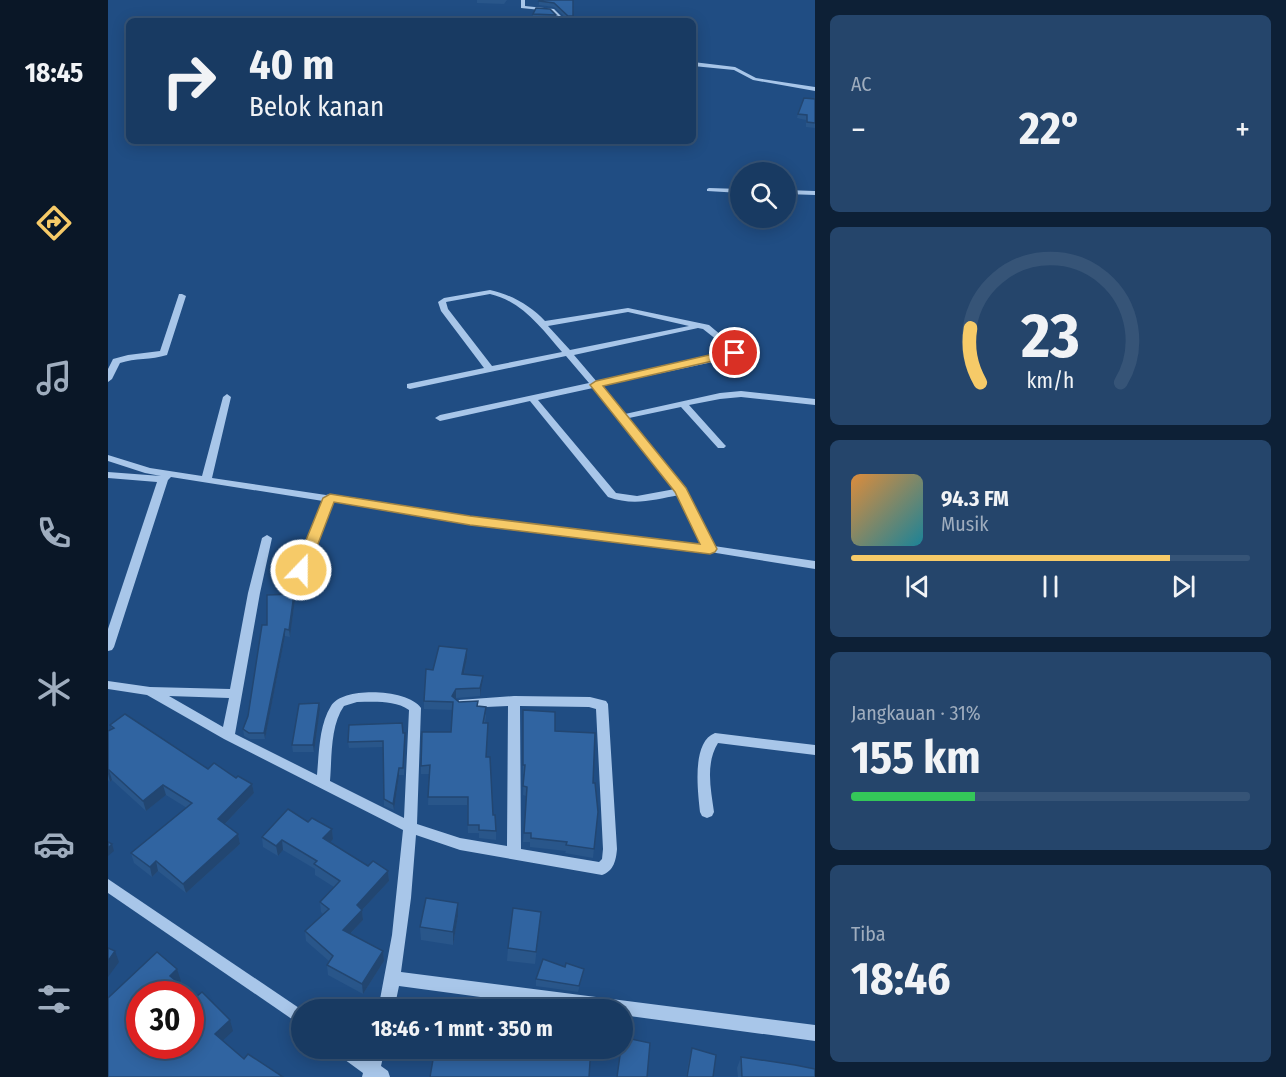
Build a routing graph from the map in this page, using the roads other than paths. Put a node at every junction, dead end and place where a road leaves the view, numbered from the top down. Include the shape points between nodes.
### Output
1 (523, 0) edge
2 (561, 18) edge
3 (696, 64) edge
4 (815, 89) edge
5 (709, 190) dead end
6 (730, 191) edge
7 (796, 192) edge
8 (815, 193) edge
9 (182, 297) dead end
10 (543, 324) junction
11 (699, 326) junction
12 (567, 352) junction
13 (489, 369) junction
14 (108, 379) edge
15 (596, 385) junction
16 (410, 386) dead end
17 (227, 397) dead end
18 (532, 398) junction
19 (815, 402) edge
20 (683, 404) junction
21 (623, 417) junction
22 (440, 418) dead end
23 (721, 446) dead end
24 (108, 458) edge
25 (108, 475) edge
26 (166, 476) junction
27 (206, 480) junction
28 (681, 490) junction
29 (330, 498) junction
30 (267, 538) dead end
31 (710, 549) junction
32 (815, 565) edge
33 (301, 570) dead end
34 (108, 647) edge
35 (108, 685) edge
36 (150, 691) junction
37 (235, 694) junction
38 (514, 701) junction
39 (460, 704) edge
40 (228, 736) junction
41 (815, 750) edge
42 (323, 784) junction
43 (707, 812) dead end
44 (411, 828) junction
45 (514, 854) junction
46 (108, 885) edge
47 (393, 978) junction
48 (388, 999) edge
49 (291, 1011) edge
50 (815, 1033) edge
51 (357, 1059) edge
52 (376, 1059) edge
53 (375, 1074) edge

1 - 2 street via 523,7 552,10
3 - 4 street via 735,69 755,79
5 - 6 street
7 - 8 street
9 - 14 street via 164,353 116,361
10 - 11 street via 628,310
10 - 12 street
10 - 13 street via 533,313 500,294 481,293 444,300 444,309
11 - 12 street
11 - 15 street via 712,329 735,347 735,353
12 - 13 street
12 - 15 street
13 - 16 street
15 - 18 street
15 - 21 street
17 - 27 street
18 - 22 street
18 - 28 street via 612,495 632,500
19 - 20 street via 741,394
20 - 21 street
20 - 23 street
21 - 28 street
24 - 26 street
25 - 26 street
26 - 27 street
26 - 34 street
27 - 29 street
28 - 31 street
29 - 31 street via 470,520
29 - 33 street
30 - 37 street
31 - 32 street
35 - 36 street
36 - 37 street
36 - 40 street
37 - 40 street
38 - 39 street
38 - 45 street
38 - 45 street via 602,704 610,849 609,861 602,869
40 - 42 street
41 - 43 street via 715,738 704,761
42 - 44 street
42 - 44 street via 333,712 340,702 351,698 406,700 415,708
44 - 45 street via 460,844
44 - 47 street
46 - 49 street
47 - 48 street
47 - 50 street
51 - 53 street
52 - 53 street

